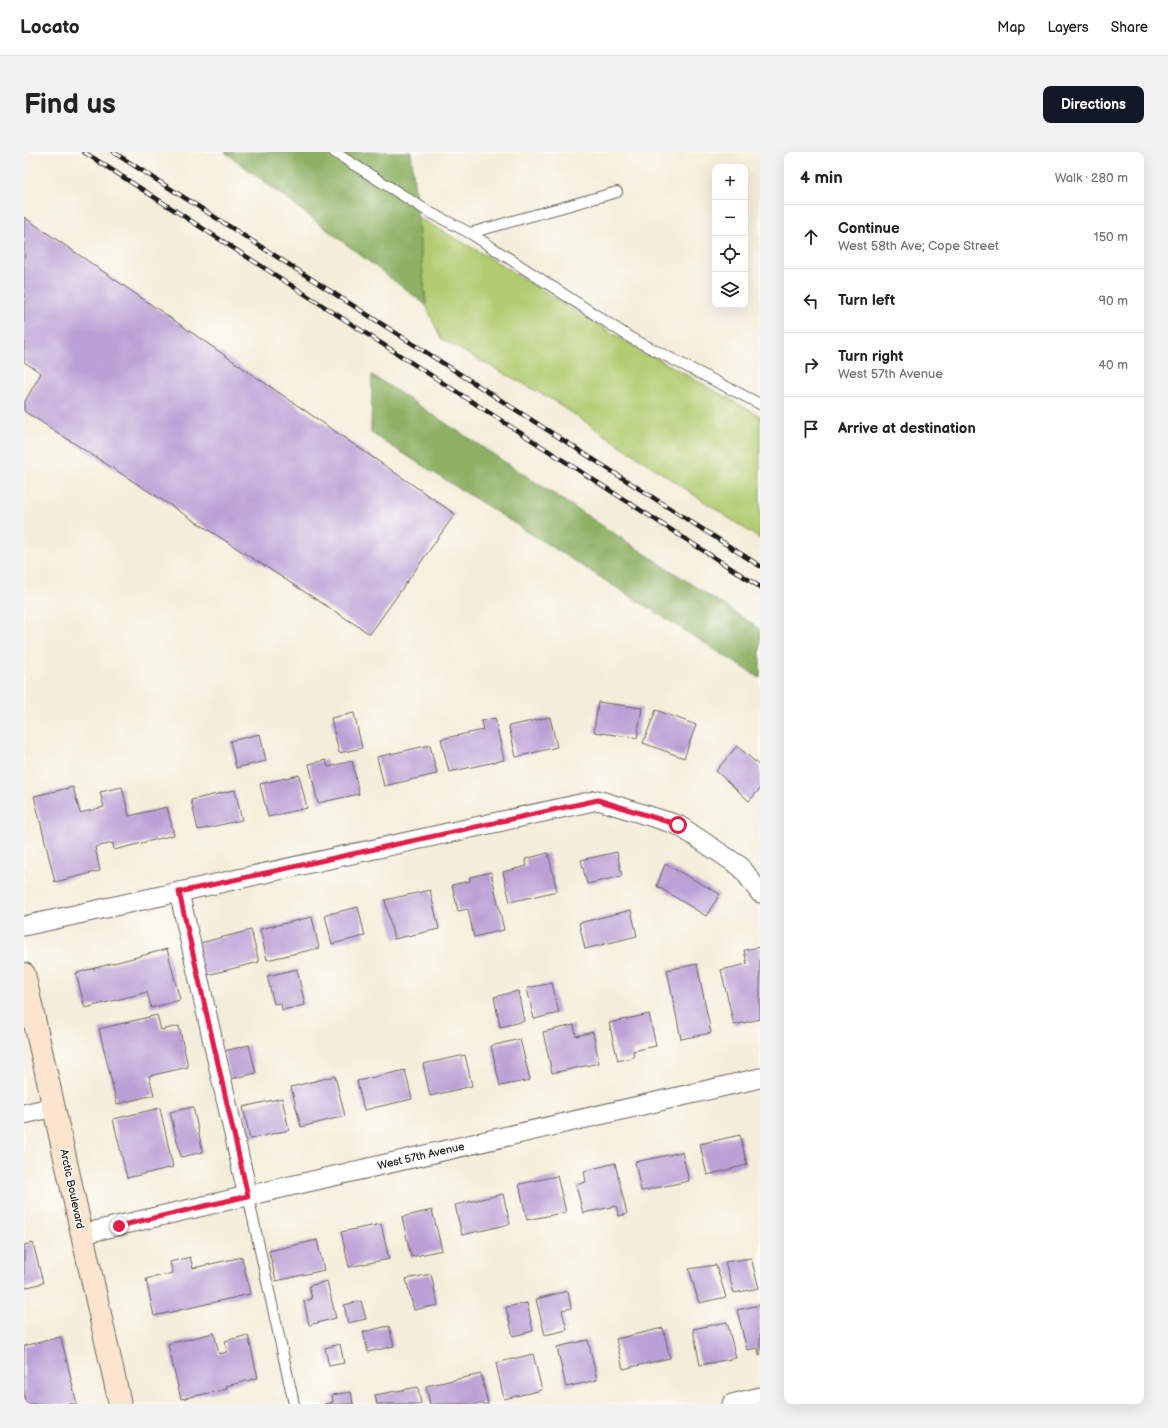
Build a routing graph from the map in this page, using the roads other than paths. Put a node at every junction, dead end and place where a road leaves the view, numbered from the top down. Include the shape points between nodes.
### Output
1 (334, 152) edge
2 (617, 192) dead end
3 (470, 233) junction
4 (760, 404) edge
5 (179, 892) junction
6 (760, 893) edge
7 (24, 926) edge
8 (24, 974) edge
9 (27, 1003) edge
10 (760, 1078) edge
11 (54, 1107) junction
12 (24, 1114) edge
13 (248, 1196) junction
14 (82, 1234) junction
15 (760, 1397) edge
16 (120, 1404) edge
17 (294, 1404) edge
18 (732, 1404) edge

1 - 3 lane via 429,212
2 - 3 lane
3 - 4 lane via 631,338
5 - 6 street via 598,800 678,825 741,867
5 - 7 street
5 - 13 street
8 - 9 main road, Arctic Boulevard
9 - 11 main road, Arctic Boulevard
10 - 13 street, West 57th Avenue
11 - 12 street
11 - 14 main road, Arctic Boulevard
13 - 14 street, West 57th Avenue
13 - 17 lane
14 - 16 main road, Arctic Boulevard
15 - 18 street

